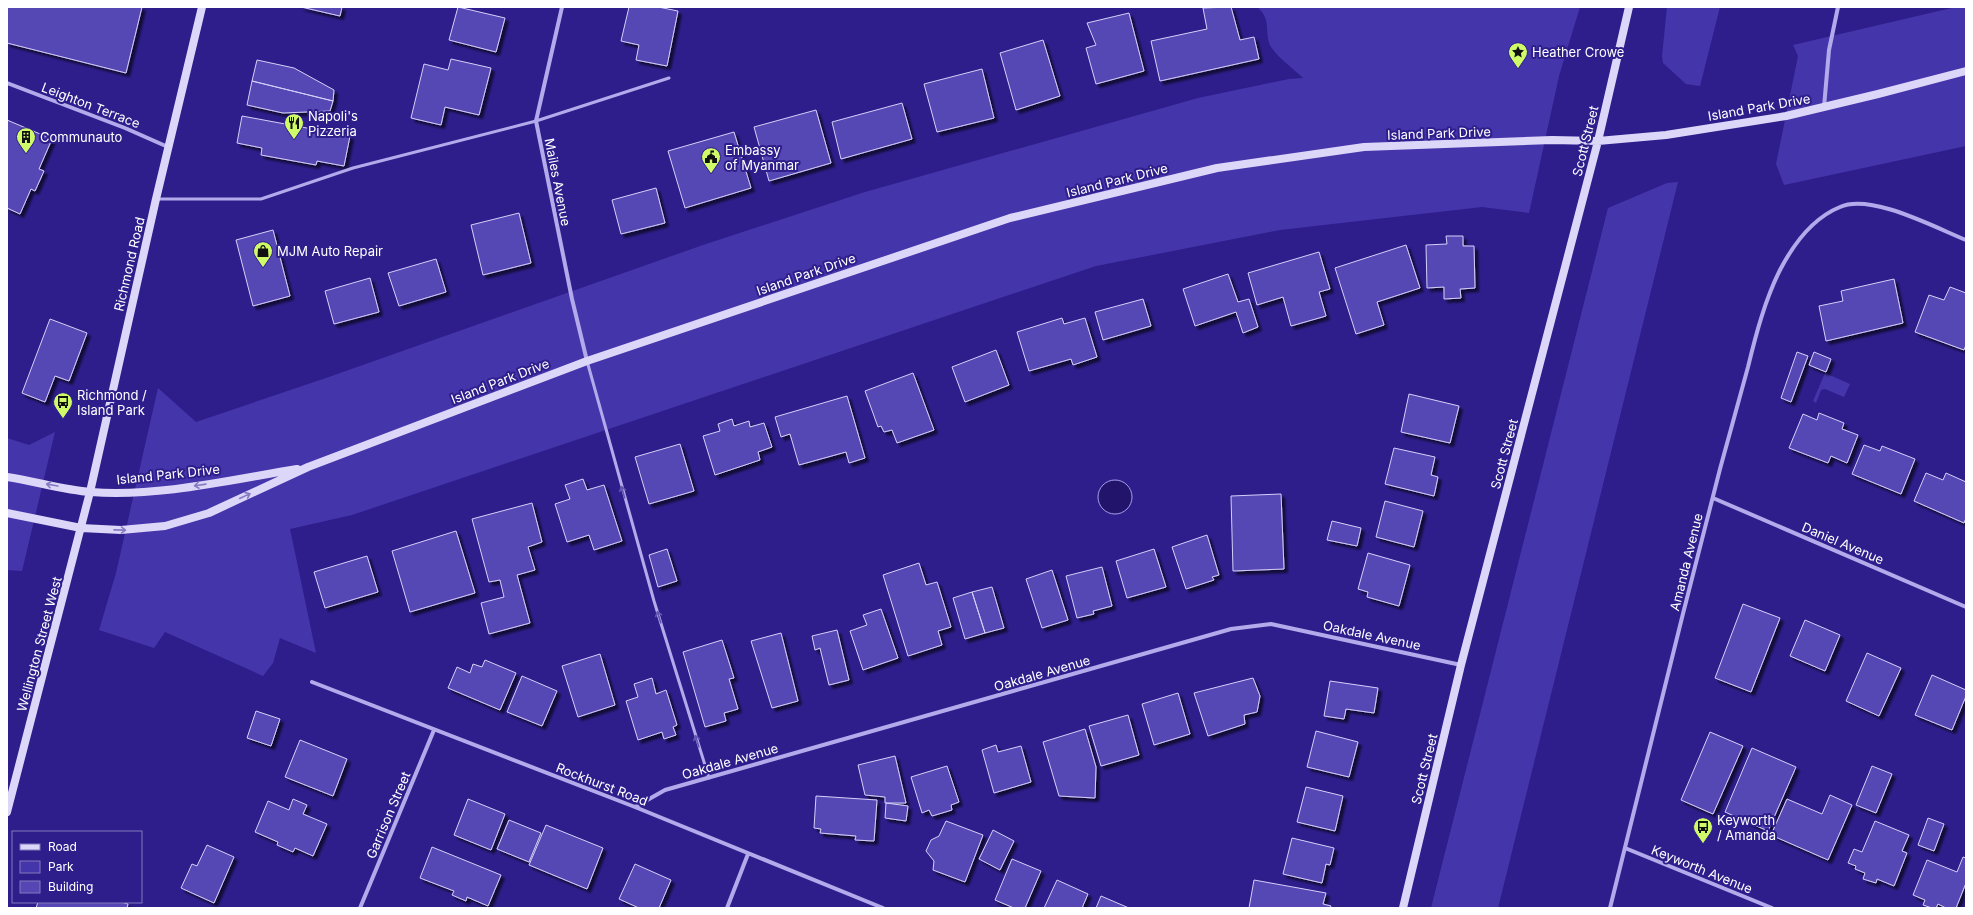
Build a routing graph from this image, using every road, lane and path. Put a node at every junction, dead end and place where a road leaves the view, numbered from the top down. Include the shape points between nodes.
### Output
1 (202, 7) edge
2 (562, 7) edge
3 (1629, 7) edge
4 (1838, 7) edge
5 (1966, 71) edge
6 (669, 78) dead end
7 (7, 84) edge
8 (1824, 108) junction
9 (536, 121) junction
10 (1598, 141) junction
11 (168, 147) junction
12 (156, 199) junction
13 (1966, 240) edge
14 (587, 361) junction
15 (308, 467) junction
16 (7, 477) edge
17 (90, 492) junction
18 (1713, 498) junction
19 (7, 514) edge
20 (81, 528) junction
21 (1966, 607) edge
22 (1461, 665) junction
23 (312, 682) dead end
24 (434, 730) junction
25 (709, 778) junction
26 (634, 807) junction
27 (7, 812) edge
28 (1625, 848) junction
29 (748, 854) junction
30 (360, 908) edge
31 (727, 908) edge
32 (882, 908) edge
33 (1403, 908) edge
34 (1610, 908) edge
35 (1772, 908) edge

1 - 11 main road, Richmond Road
2 - 9 street, Mailes Avenue
3 - 10 main road, Scott Street
4 - 8 street via 1829,50
5 - 8 main road, Island Park Drive
6 - 9 lane
7 - 11 street, Leighton Terrace via 125,128
8 - 10 main road, Island Park Drive via 1689,131
9 - 12 lane via 353,168 261,199
9 - 14 street, Mailes Avenue
10 - 14 main road, Island Park Drive via 1552,140 1364,147 1216,168 1010,218
10 - 22 main road, Scott Street
11 - 12 main road, Richmond Road
12 - 17 main road, Richmond Road
13 - 18 street, Amanda Avenue via 1893,209 1848,204 1820,219 1807,231 1793,248 1780,271 1767,302
14 - 15 main road, Island Park Drive
25 -> 14 lane via 654,601
15 -> 17 main road, Island Park Drive via 143,492
20 -> 15 main road, Island Park Drive via 121,530 165,526 209,513
17 -> 16 main road, Island Park Drive
17 - 20 main road, Richmond Road
18 - 21 street, Daniel Avenue
18 - 28 street, Amanda Avenue
19 - 20 main road, Island Park Drive
20 - 27 main road, Wellington Street West
22 - 25 street, Oakdale Avenue via 1271,624 1253,625 1231,629
22 - 33 main road, Scott Street
23 - 24 street, Rockhurst Road
24 - 26 street, Rockhurst Road
24 - 30 street, Garrison Street
25 - 26 street, Oakdale Avenue via 665,790
26 - 29 street, Rockhurst Road
28 - 34 street, Amanda Avenue
28 - 35 street, Keyworth Avenue
29 - 31 street
29 - 32 street, Rockhurst Road

